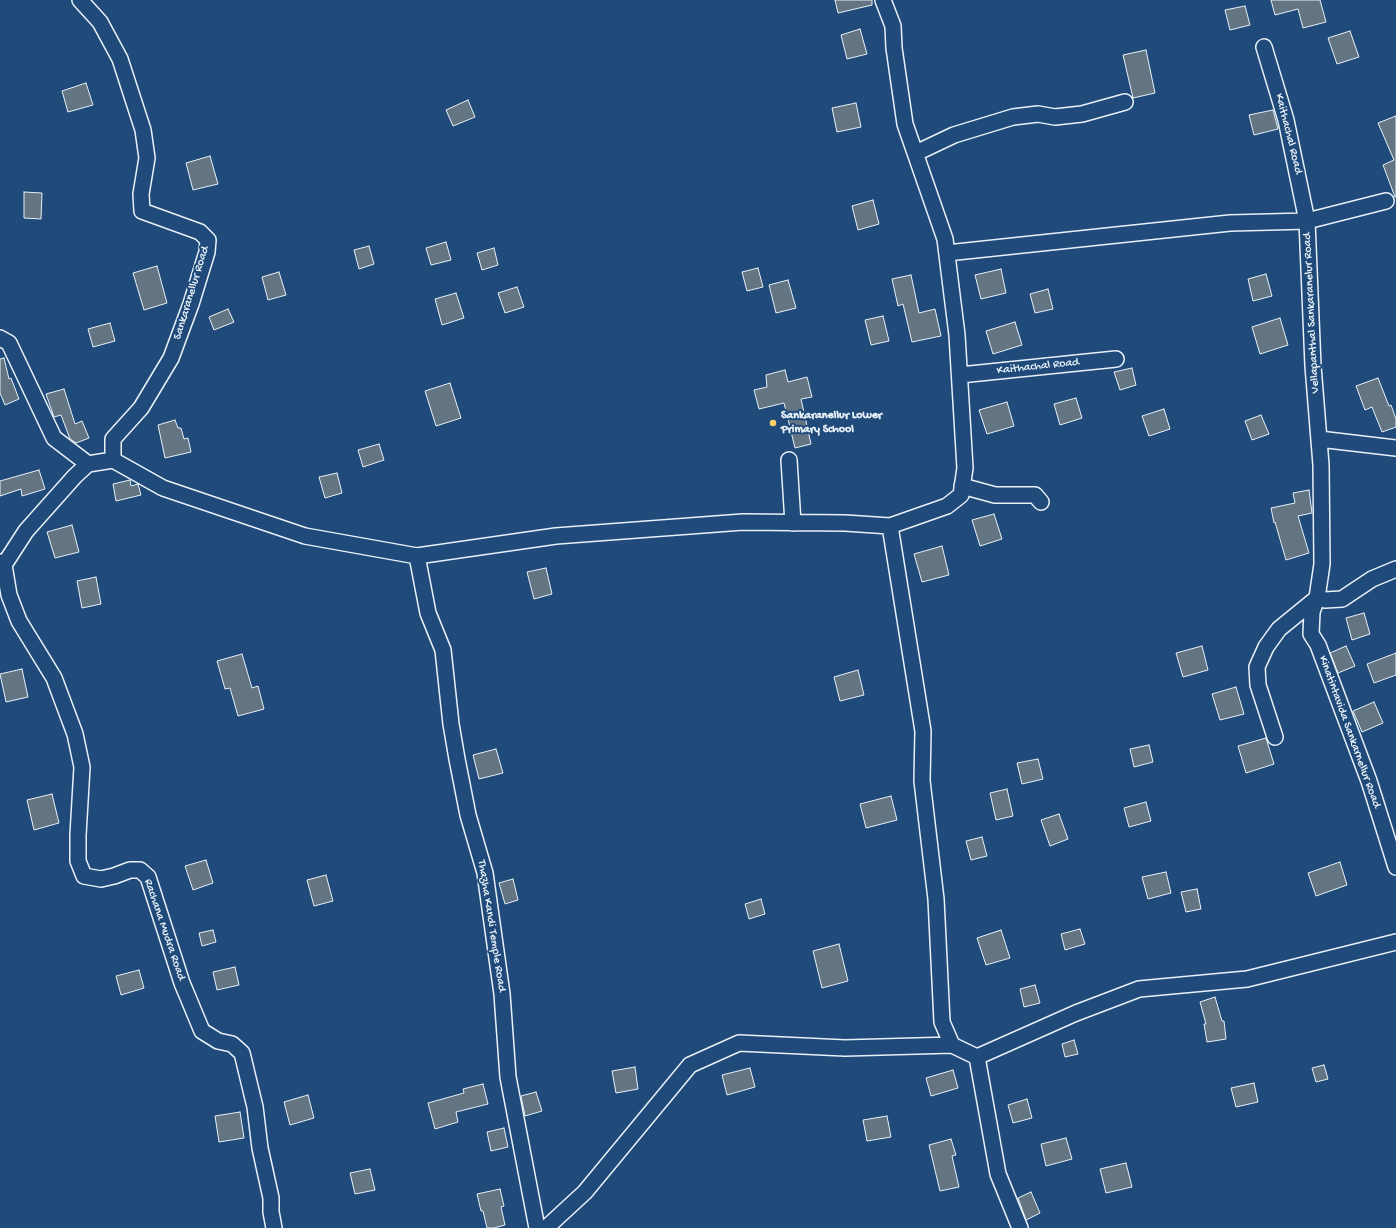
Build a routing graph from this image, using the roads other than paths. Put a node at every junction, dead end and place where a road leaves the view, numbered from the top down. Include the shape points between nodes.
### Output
1 (80, 0) edge
2 (883, 0) edge
3 (1264, 47) dead end
4 (1125, 102) dead end
5 (916, 153) junction
6 (1386, 200) dead end
7 (1307, 221) junction
8 (947, 254) junction
9 (0, 338) edge
10 (1116, 359) dead end
11 (960, 375) junction
12 (1319, 439) junction
13 (1396, 448) edge
14 (113, 460) junction
15 (790, 460) dead end
16 (88, 464) junction
17 (962, 486) junction
18 (1041, 502) dead end
19 (792, 523) junction
20 (890, 526) junction
21 (417, 556) junction
22 (2, 564) edge
23 (1396, 569) edge
24 (1317, 598) junction
25 (1275, 737) dead end
26 (1396, 867) edge
27 (1396, 942) edge
28 (952, 1045) junction
29 (976, 1057) junction
30 (274, 1228) edge
31 (537, 1228) edge
32 (546, 1228) edge
33 (1020, 1228) edge

1 - 14 street, Sankaranellur Road via 100,22 120,59 143,130 147,158 141,194 142,211 200,232 208,240 207,252 191,304 171,358 141,408 113,439
2 - 5 street via 893,26 905,124
3 - 7 street, Kaithachal Road via 1286,120
4 - 5 street via 1082,114 1013,117 954,135
5 - 8 street via 945,239
6 - 7 street
7 - 8 street, Vellapanthal Sankaranelur Road via 1230,223
7 - 12 street, Vellapanthal Sankaranelur Road
8 - 11 street
9 - 16 street via 9,343 54,438
10 - 11 street, Kaithachal Road
11 - 17 street via 965,468
12 - 13 street
12 - 24 street, Vellapanthal Sankaranelur Road via 1322,564
14 - 16 street
14 - 21 street via 163,488 305,536
15 - 19 street
16 - 22 street via 26,531
17 - 18 street via 995,495 1035,495
17 - 20 street via 960,494 947,506
19 - 20 street
19 - 21 street via 743,522 556,536
20 - 28 street via 923,731 922,781 936,898 942,1022
21 - 31 street, Thazha Kandi Temple Road via 428,613 443,650 457,759 468,815 485,873 502,994 508,1077
22 - 30 street, Rachana Mudra Road via 19,621 54,678 75,734 82,767 78,862 84,876 101,880 130,870 140,870 148,877 182,983 202,1031 218,1041 232,1044 242,1053 255,1107
23 - 24 street via 1372,579 1342,599
24 - 25 street via 1279,629 1256,667 1258,685
24 - 26 street, Kinatintavida Sankarnellur Road via 1312,612 1311,634 1318,645 1369,781
27 - 29 street via 1247,979 1139,989 1076,1013
28 - 29 street
28 - 32 street via 845,1048 739,1043 690,1064 585,1192
29 - 33 street via 998,1174

